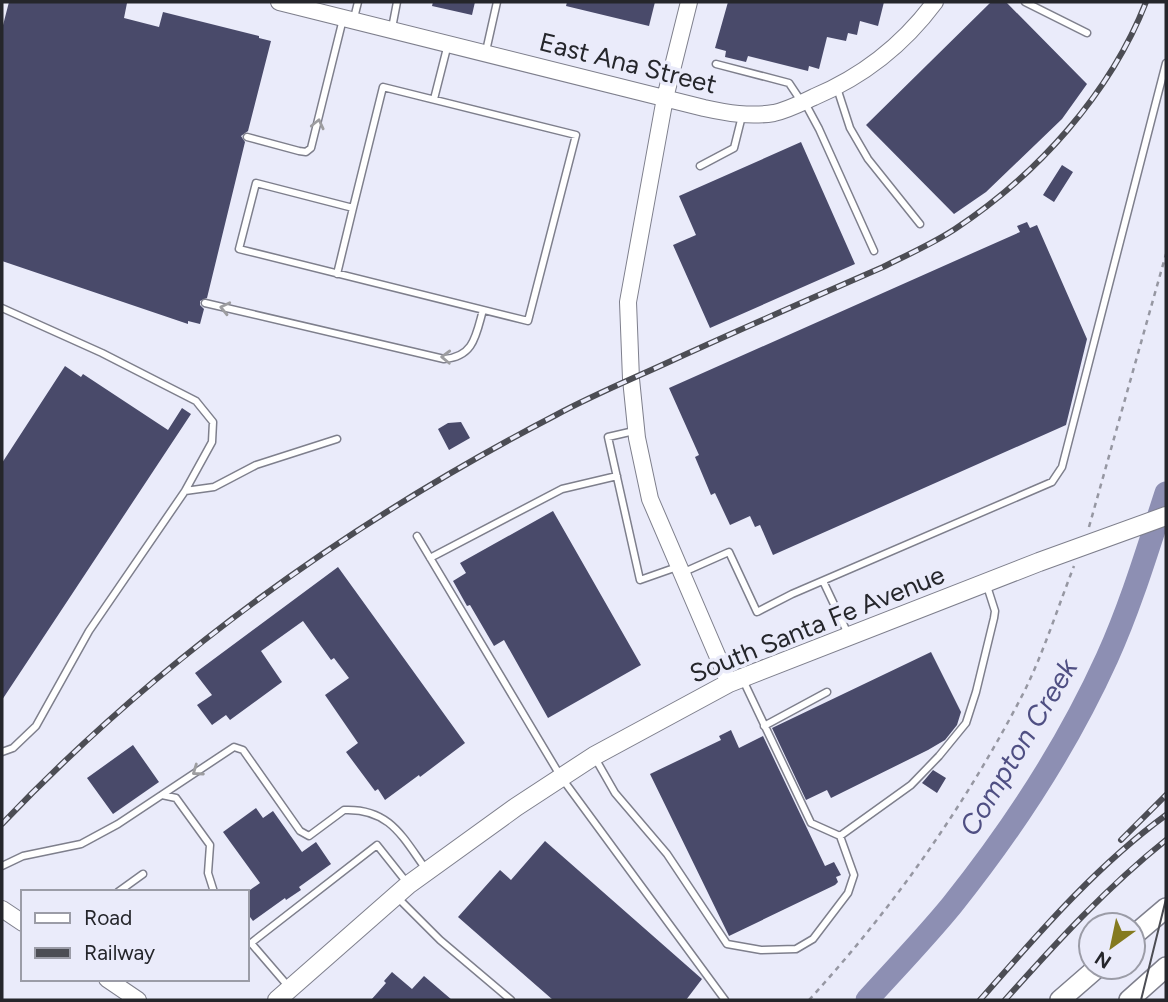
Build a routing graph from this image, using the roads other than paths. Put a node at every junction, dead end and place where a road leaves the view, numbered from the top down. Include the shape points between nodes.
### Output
1 (279, 2) edge
2 (358, 2) edge
3 (397, 2) edge
4 (497, 2) edge
5 (689, 2) edge
6 (935, 2) edge
7 (1025, 2) edge
8 (348, 19) junction
9 (391, 30) junction
10 (1087, 33) dead end
11 (448, 44) junction
12 (485, 53) junction
13 (1166, 63) edge
14 (716, 64) dead end
15 (837, 88) junction
16 (665, 97) junction
17 (434, 99) junction
18 (803, 102) junction
19 (742, 114) junction
20 (247, 137) dead end
21 (700, 166) dead end
22 (353, 208) junction
23 (920, 224) dead end
24 (874, 251) dead end
25 (337, 274) junction
26 (205, 303) dead end
27 (2, 308) edge
28 (483, 310) junction
29 (636, 431) junction
30 (337, 439) dead end
31 (617, 476) junction
32 (185, 491) junction
33 (1166, 516) edge
34 (417, 536) dead end
35 (430, 558) junction
36 (681, 569) junction
37 (823, 581) junction
38 (986, 583) junction
39 (849, 636) junction
40 (736, 681) junction
41 (827, 692) dead end
42 (764, 726) junction
43 (2, 752) edge
44 (594, 756) junction
45 (561, 777) junction
46 (160, 795) junction
47 (840, 836) junction
48 (2, 866) edge
49 (427, 871) junction
50 (143, 874) dead end
51 (121, 890) edge
52 (213, 890) edge
53 (402, 890) junction
54 (1166, 908) edge
55 (2, 909) edge
56 (21, 922) edge
57 (1147, 924) edge
58 (249, 940) edge
59 (1166, 967) edge
60 (110, 981) edge
61 (1082, 981) edge
62 (283, 994) edge
63 (138, 1000) edge
64 (511, 1000) edge
65 (725, 1000) edge
66 (1060, 1000) edge
67 (1129, 1000) edge

1 - 8 street, East Ana Street
2 - 8 lane
3 - 9 lane
4 - 12 lane
5 - 16 street
6 - 15 street, East Ana Street via 886,55
7 - 10 lane
8 - 9 street, East Ana Street
20 -> 8 lane via 299,151 311,148
9 - 11 street, East Ana Street
11 - 12 street, East Ana Street
11 - 17 lane
12 - 16 street, East Ana Street
13 - 37 lane via 1062,467 1052,482
14 - 18 lane via 789,83
15 - 18 street, East Ana Street
15 - 23 lane via 850,128 868,159
16 - 19 street, East Ana Street
16 - 29 street via 628,302
17 - 22 lane via 383,87
17 - 28 lane via 576,135 528,321
18 - 19 street, East Ana Street via 773,113
18 - 24 lane
19 - 21 lane via 734,148
22 - 25 lane
22 - 25 lane via 256,183 239,249
25 - 28 lane
28 -> 26 lane via 469,349 458,358 444,359
27 - 32 lane via 196,401 213,422 212,442
29 - 31 lane via 608,437
29 - 36 street via 650,499
30 - 32 lane via 256,465 214,487
31 - 35 lane via 562,489
31 - 36 lane via 640,580
32 - 43 lane via 89,631 36,726 13,748
33 - 38 main road, South Santa Fe Avenue
34 - 35 lane
35 - 45 lane
36 - 37 lane via 729,552 757,612
36 - 40 street
37 - 39 lane
38 - 39 main road, South Santa Fe Avenue
38 - 47 lane via 994,618 966,723 911,785
39 - 40 main road, South Santa Fe Avenue
40 - 42 lane
40 - 44 main road, South Santa Fe Avenue
41 - 42 lane
42 - 47 lane via 811,823
44 - 45 main road, South Santa Fe Avenue
44 - 47 lane via 615,793 667,854 727,944 761,950 796,948 813,939 848,893 854,875
45 - 49 main road, South Santa Fe Avenue
45 - 65 lane
46 - 48 lane via 80,844 23,856
49 -> 46 lane via 391,824 378,815 344,810 306,835 243,750 234,747
46 - 52 lane via 176,798 211,845 208,873
49 - 53 main road, South Santa Fe Avenue
50 - 51 lane
53 - 58 lane via 377,845
53 - 62 main road, South Santa Fe Avenue
53 - 64 lane via 440,940
54 - 57 main road
55 - 56 street
58 - 62 lane
59 - 67 main road
60 - 63 street
61 - 66 main road

